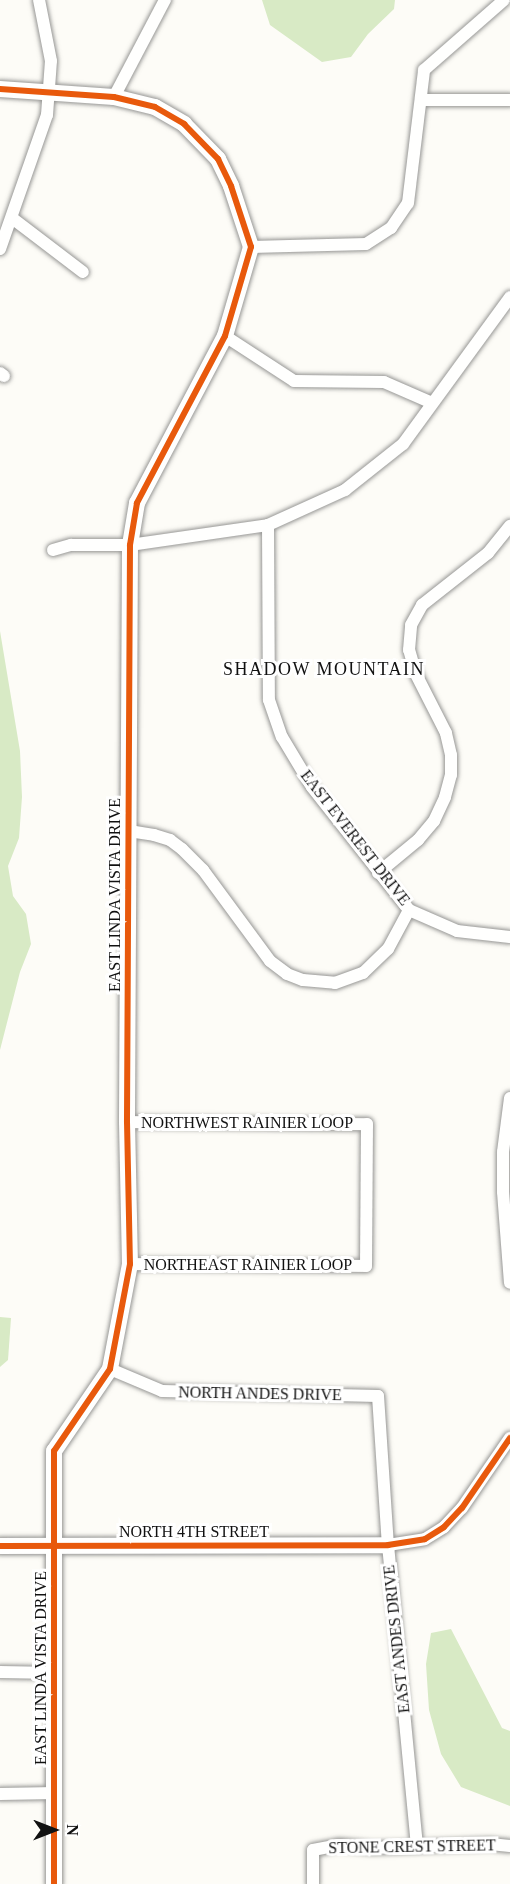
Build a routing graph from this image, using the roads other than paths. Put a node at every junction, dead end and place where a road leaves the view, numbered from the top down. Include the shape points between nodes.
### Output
1 (39, 0) edge
2 (165, 0) edge
3 (504, 0) edge
4 (0, 89) edge
5 (49, 94) junction
6 (114, 97) junction
7 (421, 100) junction
8 (510, 100) edge
9 (12, 218) junction
10 (251, 247) junction
11 (0, 249) edge
12 (83, 272) dead end
13 (510, 297) edge
14 (225, 336) junction
15 (432, 403) junction
16 (268, 525) junction
17 (508, 531) edge
18 (130, 545) junction
19 (53, 550) dead end
20 (129, 831) junction
21 (378, 873) junction
22 (409, 910) junction
23 (510, 937) edge
24 (510, 1098) edge
25 (127, 1122) junction
26 (130, 1264) junction
27 (366, 1266) joint
28 (510, 1283) edge
29 (110, 1369) junction
30 (378, 1396) joint
31 (510, 1438) edge
32 (388, 1545) junction
33 (0, 1546) edge
34 (54, 1546) junction
35 (0, 1672) edge
36 (55, 1672) junction
37 (55, 1793) junction
38 (0, 1794) edge
39 (417, 1846) junction
40 (510, 1846) edge
41 (54, 1884) edge
42 (313, 1884) edge

1 - 5 street via 51,61
2 - 6 street
3 - 7 street via 424,70
4 - 5 street
5 - 6 street
5 - 9 street via 47,115
6 - 10 street via 155,107 184,124 218,159
7 - 8 street
7 - 10 street via 408,203 391,228 366,244
9 - 11 street
9 - 12 street
10 - 14 street, EAST LINDA VISTA DRIVE
13 - 15 street
14 - 15 street via 294,381 384,382
14 - 18 street, EAST LINDA VISTA DRIVE via 137,503
15 - 16 street via 403,444 345,490
16 - 18 street
16 - 21 street, EAST EVEREST DRIVE via 269,700 274,719 312,787
17 - 21 street via 473,566 422,606 411,625 409,650 416,674 446,733 451,775 434,821 418,840
18 - 19 street via 71,545
18 - 20 street, EAST LINDA VISTA DRIVE
20 - 22 street via 170,840 182,849 203,870 270,961 287,975 303,980 335,983 363,973 388,949
20 - 25 street, EAST LINDA VISTA DRIVE
21 - 22 street, EAST EVEREST DRIVE
22 - 23 street, EAST EVEREST DRIVE via 457,931
24 - 28 street via 503,1192
25 - 26 street, EAST LINDA VISTA DRIVE
25 - 27 street, NORTHWEST RAINIER LOOP via 367,1124
26 - 27 street, NORTHEAST RAINIER LOOP
26 - 29 street, EAST LINDA VISTA DRIVE
29 - 30 street, NORTH ANDES DRIVE via 162,1391
29 - 34 street, EAST LINDA VISTA DRIVE via 54,1451
30 - 32 street, EAST ANDES DRIVE
31 - 32 street via 462,1508 444,1527 425,1539
32 - 34 street, NORTH 4TH STREET
32 - 39 street, EAST ANDES DRIVE
33 - 34 street, NORTH 4TH STREET
34 - 36 street, EAST LINDA VISTA DRIVE
35 - 36 street
36 - 37 street, EAST LINDA VISTA DRIVE
37 - 38 street
37 - 41 street, EAST LINDA VISTA DRIVE
39 - 40 street, STONE CREST STREET
39 - 42 street, STONE CREST STREET via 339,1845 313,1850

